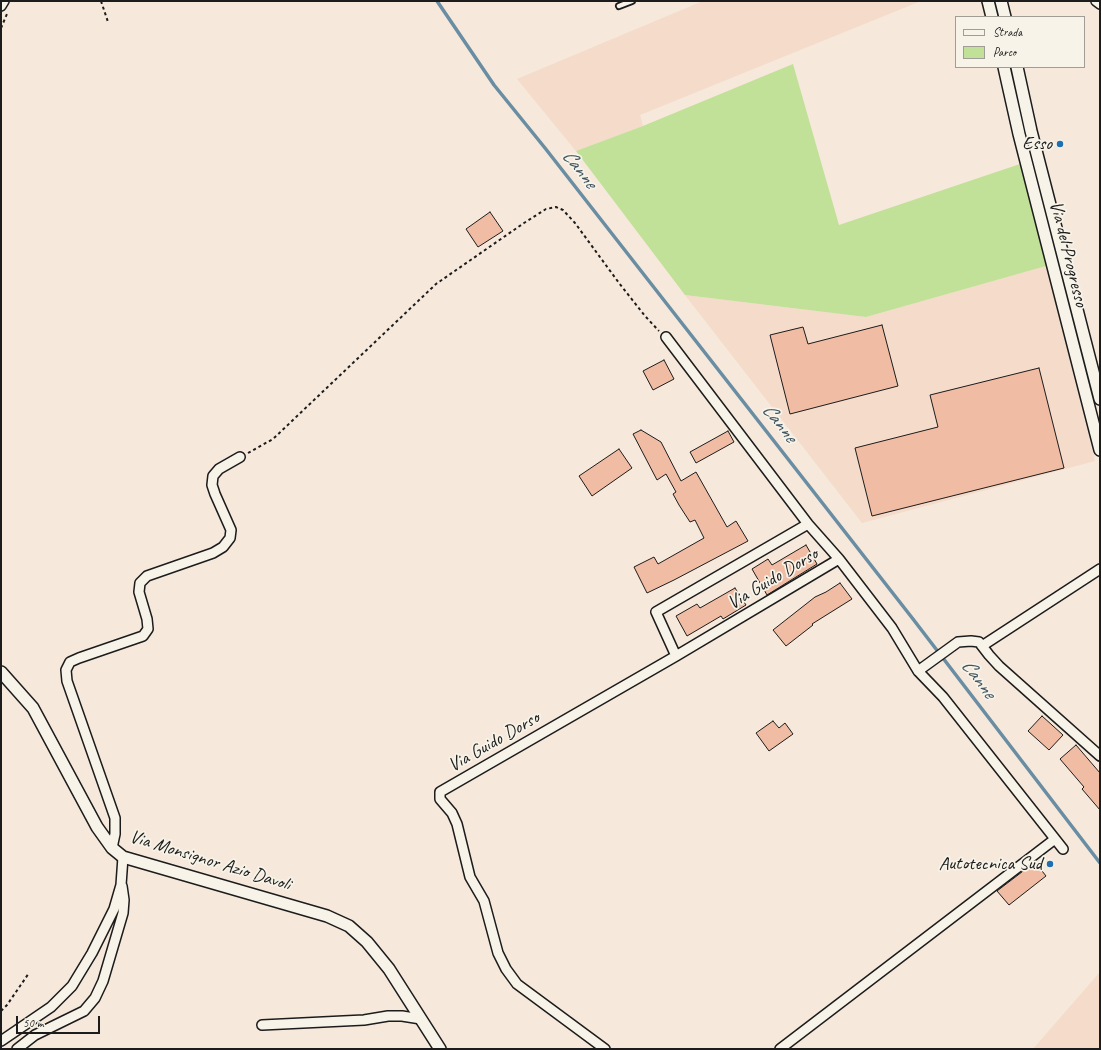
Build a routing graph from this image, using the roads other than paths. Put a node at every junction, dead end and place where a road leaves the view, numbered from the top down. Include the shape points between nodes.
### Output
1 (4, 1) edge
2 (632, 1) edge
3 (988, 1) edge
4 (1001, 1) edge
5 (1096, 1) edge
6 (1100, 4) edge
7 (1, 6) edge
8 (619, 6) dead end
9 (992, 16) edge
10 (1005, 16) edge
11 (1004, 68) edge
12 (1017, 68) edge
13 (666, 337) road end
14 (1100, 399) edge
15 (1100, 450) edge
16 (240, 457) road end
17 (808, 524) junction
18 (839, 559) junction
19 (1100, 569) edge
20 (982, 646) junction
21 (676, 656) junction
22 (918, 671) junction
23 (1, 672) edge
24 (1100, 756) edge
25 (1055, 839) junction
26 (112, 848) junction
27 (1063, 849) dead end
28 (123, 857) junction
29 (121, 885) junction
30 (420, 1019) junction
31 (262, 1025) dead end
32 (1, 1041) edge
33 (17, 1049) edge
34 (440, 1049) edge
35 (605, 1049) edge
36 (780, 1049) edge

1 - 7 street
2 - 8 lane
3 - 9 street
4 - 10 street
5 - 6 street
11 - 15 street, Via del Progresso
12 - 14 street, Via del Progresso
13 - 17 street
16 - 26 street via 219,469 212,485 231,530 230,538 213,553 147,576 140,583 139,592 148,629 143,636 79,658 70,662 66,670 67,681 115,818
17 - 18 street
17 - 21 street via 656,612
18 - 21 street, Via Guido Dorso
18 - 22 street via 892,628
19 - 20 street
20 - 22 street via 979,642 958,642
20 - 24 street via 998,666
21 - 35 street, Via Guido Dorso via 440,792 440,799 452,813 457,824 470,878 484,901 498,953 506,969 517,984
22 - 25 street via 943,697
23 - 26 street, Via Monsignor Azio Davoli via 33,708 97,827
25 - 27 street
25 - 36 street
26 - 28 street, Via Monsignor Azio Davoli
28 - 29 street
28 - 30 street, Via Monsignor Azio Davoli via 327,916 349,926 367,942 389,969
29 - 32 street via 114,909 72,986 51,1007
29 - 33 street via 123,913 103,981 95,998 84,1011 35,1035
30 - 31 street via 388,1016 364,1020
30 - 34 street, Via Monsignor Azio Davoli

